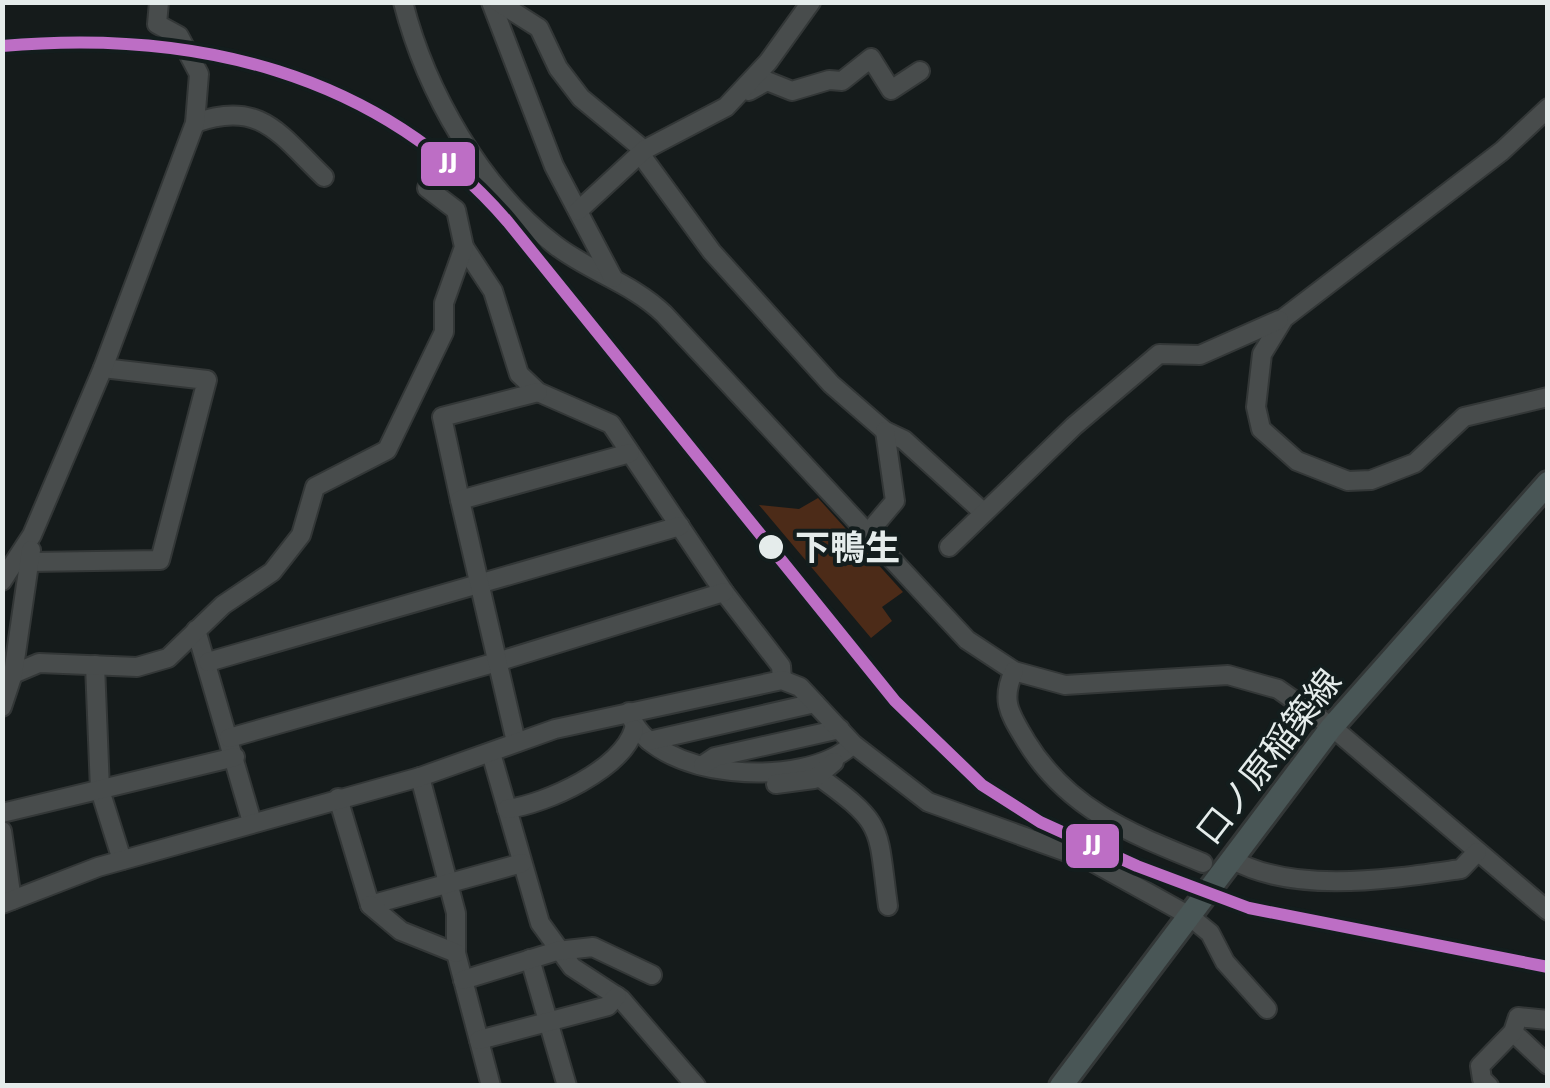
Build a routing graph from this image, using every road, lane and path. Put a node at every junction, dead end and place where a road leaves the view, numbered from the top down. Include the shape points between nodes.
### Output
1 (159, 2) edge
2 (403, 2) edge
3 (811, 2) edge
4 (504, 5) edge
5 (920, 71) dead end
6 (741, 92) junction
7 (1548, 108) edge
8 (196, 123) junction
9 (642, 152) junction
10 (324, 178) dead end
11 (428, 188) dead end
12 (578, 210) junction
13 (464, 247) junction
14 (613, 278) junction
15 (1284, 318) junction
16 (104, 368) junction
17 (538, 392) junction
18 (1548, 397) edge
19 (885, 431) junction
20 (630, 454) junction
21 (1548, 483) edge
22 (460, 500) junction
23 (984, 513) junction
24 (680, 526) junction
25 (868, 534) junction
26 (32, 535) junction
27 (950, 547) dead end
28 (30, 562) junction
29 (2, 581) edge
30 (477, 582) junction
31 (724, 592) junction
32 (196, 630) junction
33 (208, 662) junction
34 (497, 662) junction
35 (95, 666) junction
36 (1014, 671) junction
37 (13, 674) junction
38 (782, 680) junction
39 (3, 702) edge
40 (816, 703) junction
41 (1332, 727) junction
42 (840, 729) junction
43 (636, 732) junction
44 (229, 738) junction
45 (516, 742) junction
46 (853, 744) junction
47 (491, 753) junction
48 (234, 758) junction
49 (838, 759) junction
50 (703, 765) junction
51 (818, 776) junction
52 (420, 777) junction
53 (100, 790) junction
54 (338, 798) junction
55 (507, 809) junction
56 (2, 812) edge
57 (252, 822) junction
58 (3, 832) edge
59 (1477, 852) junction
60 (1231, 859) junction
61 (122, 860) junction
62 (522, 863) junction
63 (1202, 863) dead end
64 (449, 883) junction
65 (7, 902) edge
66 (370, 905) junction
67 (888, 906) dead end
68 (1548, 911) edge
69 (1188, 915) junction
70 (557, 951) junction
71 (456, 953) junction
72 (530, 959) junction
73 (652, 974) dead end
74 (463, 980) junction
75 (617, 996) junction
76 (1266, 1008) dead end
77 (1548, 1020) edge
78 (548, 1022) junction
79 (1513, 1032) junction
80 (480, 1045) junction
81 (1548, 1065) edge
82 (479, 1086) edge
83 (491, 1086) edge
84 (568, 1086) edge
85 (696, 1086) edge
86 (1060, 1086) edge
87 (1489, 1086) edge

1 - 8 street via 157,24 180,36 199,74
2 - 14 street via 443,106 479,162 556,246
3 - 6 street
4 - 9 street via 544,34 581,98
4 - 12 street via 535,123
5 - 6 street via 891,90 872,58 842,81 792,90 767,80
6 - 9 street via 692,128
7 - 15 street
8 - 10 street via 230,112 260,118
8 - 16 street
9 - 12 street
9 - 19 street via 712,252 831,384
11 - 13 street via 456,210
12 - 14 street
13 - 17 street via 493,291 519,374
13 - 32 street via 444,303 440,345 408,401 396,439 315,486 301,535 272,572
14 - 25 street via 664,314
15 - 18 street via 1262,354 1256,399 1261,430 1297,461 1348,481 1415,463 1464,416
15 - 23 street via 1200,355 1160,354
16 - 26 street
16 - 28 street via 208,380 160,560
17 - 20 street via 611,424
17 - 22 street via 442,417
19 - 23 street via 904,440
19 - 25 street via 895,501
20 - 22 street
20 - 24 street
21 - 41 main road, 口ノ原稲築線
22 - 30 street
23 - 27 street
24 - 30 street
24 - 31 street
25 - 36 street via 967,640
26 - 28 street
26 - 29 street
28 - 37 street
30 - 33 street
30 - 34 street
31 - 34 street
31 - 38 street via 781,666
32 - 33 street
32 - 35 street via 168,658 137,667
33 - 44 street
34 - 44 street
34 - 45 street
35 - 37 street via 39,663
35 - 53 street
36 - 41 street via 1081,686 1204,675 1248,678 1278,689
36 - 63 street via 1006,708 1068,794 1100,818
37 - 39 street
38 - 40 street
38 - 43 street
40 - 42 street
40 - 43 street
41 - 59 street
41 - 60 main road, 口ノ原稲築線
42 - 46 street
42 - 50 street
43 - 45 street
43 - 50 street
43 - 51 street via 718,780 791,784
43 - 55 street via 562,796
44 - 48 street
45 - 47 street
46 - 49 street
46 - 69 street via 928,802 1089,860
47 - 52 street
47 - 55 street
48 - 53 street
48 - 57 street
49 - 50 street via 776,774
49 - 51 street
51 - 67 street via 875,826
52 - 54 street
52 - 64 street
53 - 56 street
53 - 61 street
54 - 57 street
54 - 66 street
55 - 62 street
57 - 61 street
58 - 65 street
59 - 60 street via 1461,869 1348,879 1271,875
59 - 68 street
60 - 69 main road, 口ノ原稲築線
61 - 65 street
62 - 64 street
62 - 70 street via 540,924
64 - 66 street
64 - 71 street
66 - 71 street via 401,931
69 - 76 street via 1210,933 1225,962
69 - 86 main road, 口ノ原稲築線
70 - 72 street
70 - 73 street via 590,939
70 - 75 street
71 - 74 street
72 - 74 street
72 - 78 street
74 - 80 street
75 - 78 street via 608,1006
75 - 85 street
77 - 79 street via 1518,1018
78 - 80 street
78 - 84 street
79 - 81 street
79 - 87 street via 1480,1066
80 - 82 street via 473,1061
80 - 83 street

